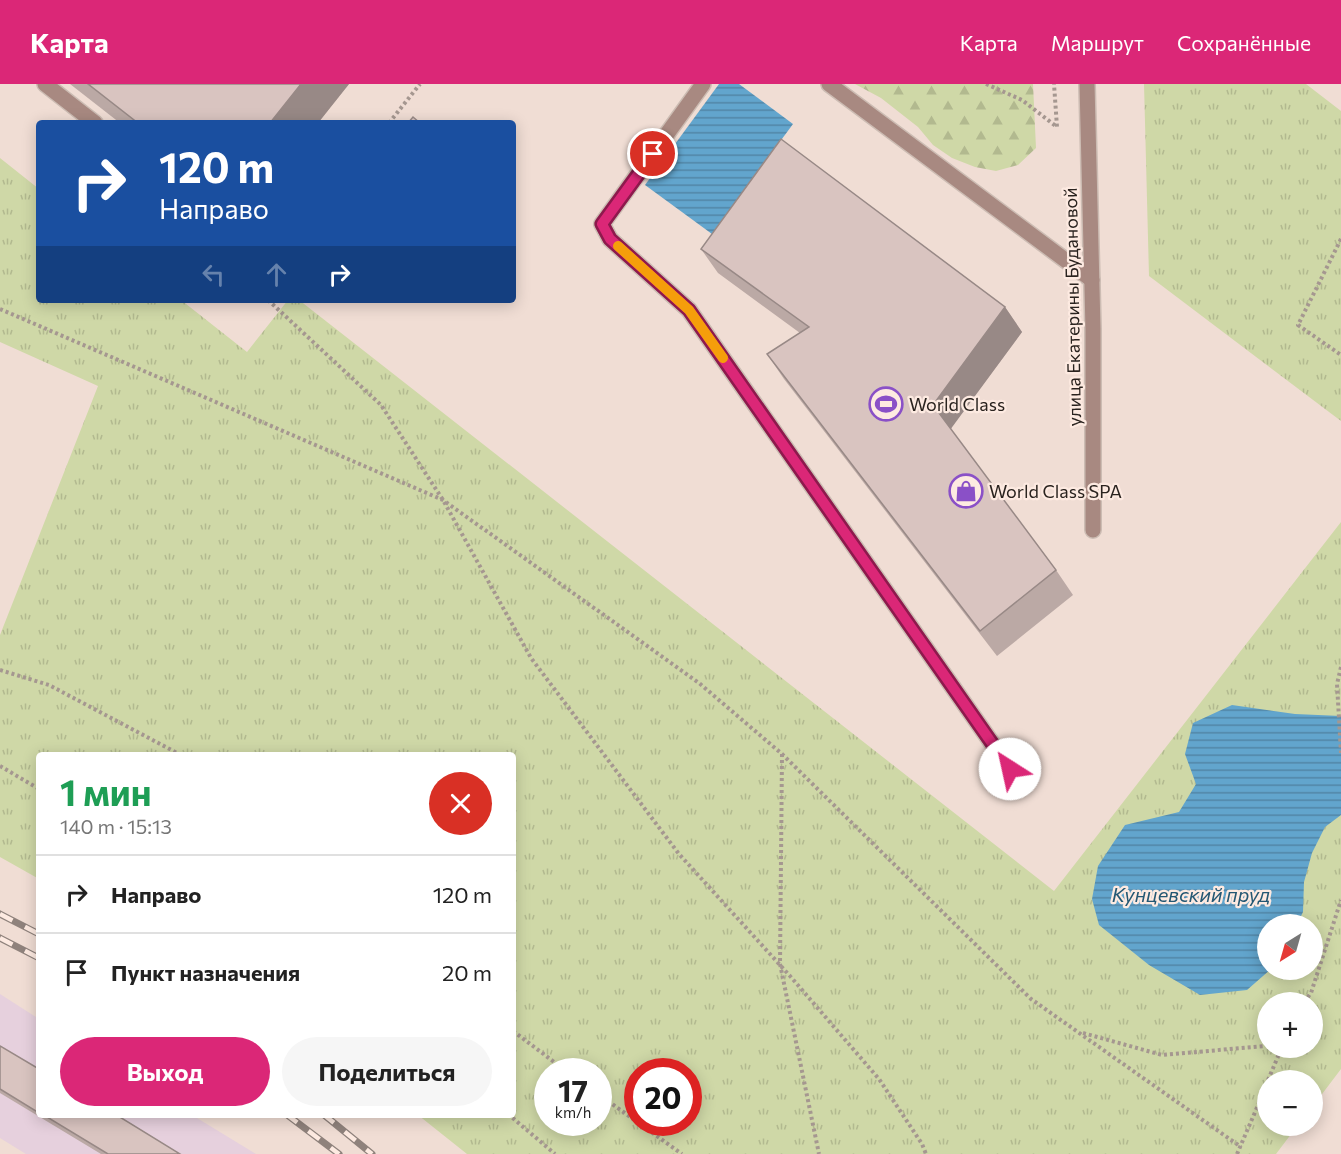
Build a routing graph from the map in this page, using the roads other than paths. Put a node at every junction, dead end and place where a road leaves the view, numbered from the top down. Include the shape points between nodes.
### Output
1 (45, 84) edge
2 (703, 84) edge
3 (829, 84) edge
4 (1087, 84) edge
5 (91, 120) edge
6 (1092, 280) junction
7 (1093, 530) dead end
8 (1010, 769) dead end

1 - 5 street
2 - 8 street via 602,224 610,239 689,310
3 - 6 street
4 - 6 street, улица Екатерины Будановой
6 - 7 street, улица Екатерины Будановой

